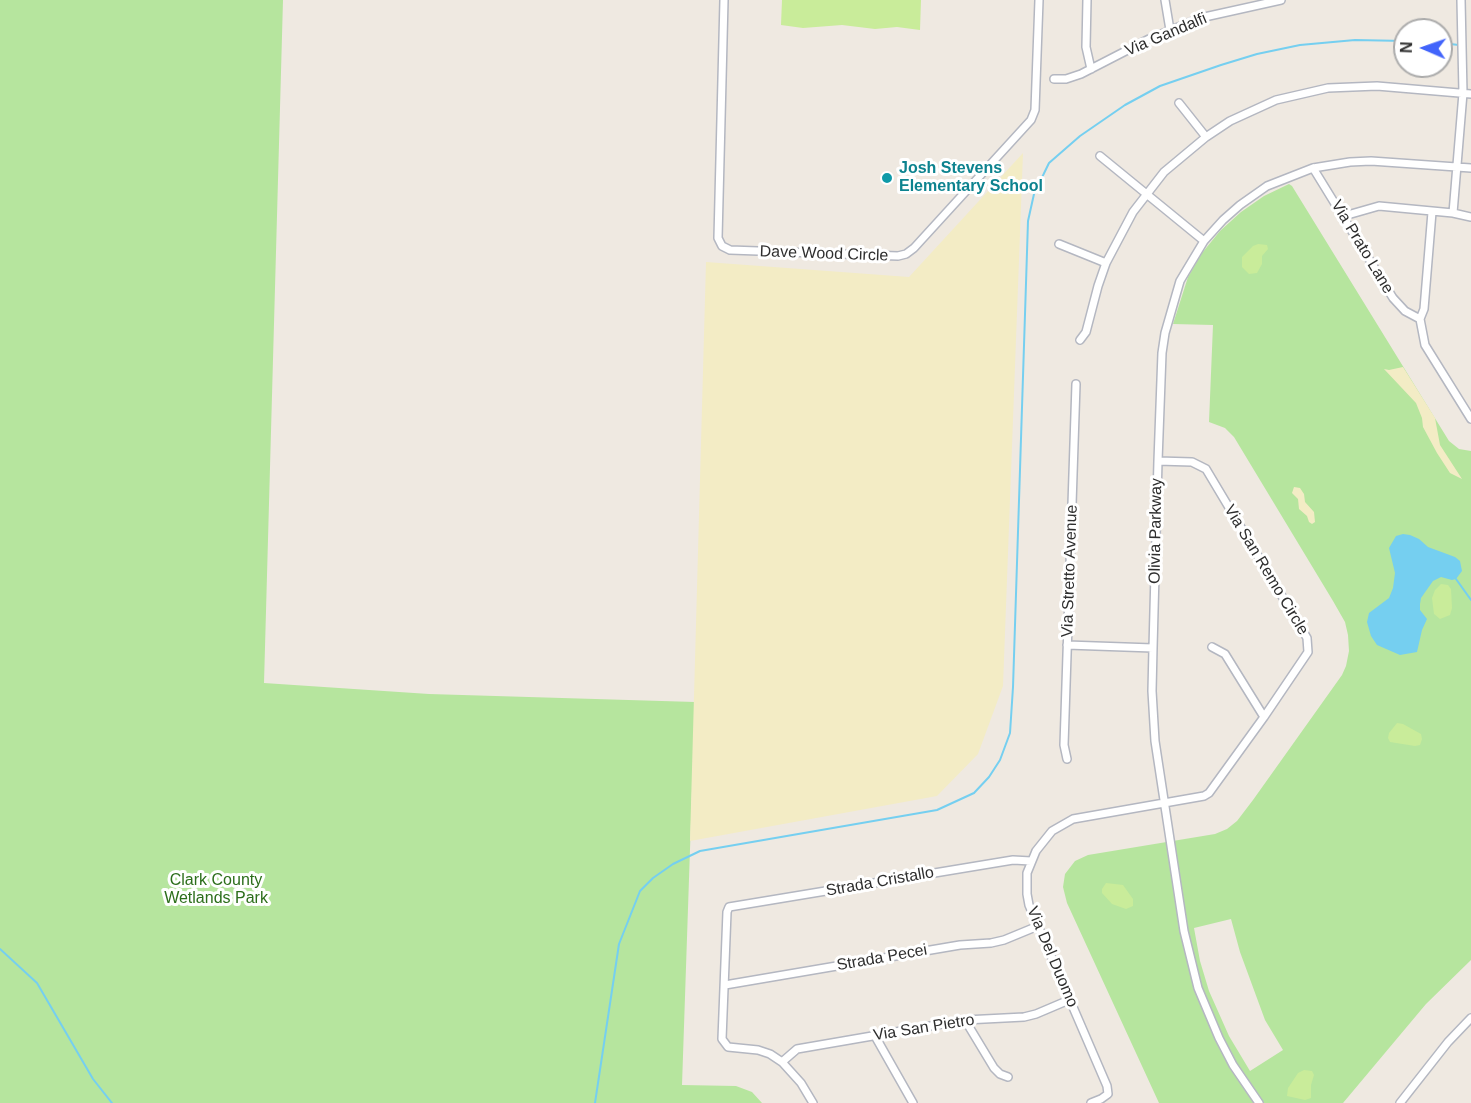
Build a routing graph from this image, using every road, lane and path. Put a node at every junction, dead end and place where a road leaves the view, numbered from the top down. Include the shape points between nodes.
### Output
1 (724, 0) edge
2 (1039, 0) edge
3 (1087, 0) edge
4 (1165, 0) edge
5 (1281, 0) edge
6 (1461, 0) edge
7 (1246, 3) edge
8 (1170, 30) junction
9 (1091, 69) junction
10 (1054, 79) dead end
11 (1462, 93) junction
12 (1471, 93) edge
13 (1179, 103) dead end
14 (1206, 137) junction
15 (1100, 156) dead end
16 (1457, 166) junction
17 (1313, 168) junction
18 (1471, 168) edge
19 (1146, 194) junction
20 (1432, 212) junction
21 (1453, 213) junction
22 (1344, 216) junction
23 (1471, 217) edge
24 (1204, 240) junction
25 (1059, 244) dead end
26 (1106, 263) junction
27 (1420, 319) junction
28 (1080, 340) dead end
29 (1076, 384) dead end
30 (1468, 407) edge
31 (1471, 419) edge
32 (1158, 461) junction
33 (1067, 645) junction
34 (1212, 647) dead end
35 (1153, 648) junction
36 (1264, 717) junction
37 (1067, 759) dead end
38 (1164, 803) junction
39 (1031, 861) junction
40 (1038, 926) junction
41 (725, 986) junction
42 (1070, 1000) junction
43 (1471, 1018) edge
44 (965, 1020) junction
45 (875, 1036) junction
46 (782, 1062) junction
47 (1008, 1077) dead end
48 (813, 1103) edge
49 (913, 1103) edge
50 (1090, 1103) edge
51 (1259, 1103) edge
52 (1400, 1103) edge

1 - 2 street, Dave Wood Circle via 718,238 722,246 730,250 898,256 914,248 1031,120 1035,110
3 - 9 street via 1086,47
4 - 8 street
5 - 7 street, Via Gandalfi
6 - 11 street
7 - 8 street, Via Gandalfi
8 - 9 street, Via Gandalfi
9 - 10 street, Via Gandalfi via 1066,79
11 - 12 street
11 - 14 street via 1377,86 1328,88 1276,100
11 - 16 street
13 - 14 street
14 - 19 street via 1164,172
15 - 19 street
16 - 17 street, Olivia Parkway via 1371,161
16 - 18 street, Olivia Parkway
16 - 21 street
17 - 22 street, Via Prato Lane
17 - 24 street, Olivia Parkway via 1252,195
19 - 24 street
19 - 26 street
20 - 21 street
20 - 22 street via 1379,207
20 - 27 street
21 - 23 street
22 - 27 street, Via Prato Lane via 1393,298
24 - 32 street, Olivia Parkway via 1180,281 1165,333
25 - 26 street
26 - 28 street via 1086,332
27 - 30 street via 1425,345
29 - 33 street, Via Stretto Avenue
30 - 31 street
32 - 35 street, Olivia Parkway
32 - 36 street, Via San Remo Circle via 1192,462 1206,469 1307,638 1305,658
33 - 35 street
33 - 37 street, Via Stretto Avenue
34 - 36 street via 1225,654
35 - 38 street, Olivia Parkway via 1153,722
36 - 38 street, Via San Remo Circle via 1213,789 1204,796
38 - 39 street, Via Del Duomo via 1084,816 1063,824 1043,840
38 - 51 street, Olivia Parkway via 1184,931 1198,988 1233,1065
39 - 40 street, Via Del Duomo via 1027,894
39 - 41 street, Strada Cristallo via 1013,860 729,907
40 - 41 street, Strada Pecei via 1004,940
40 - 42 street, Via Del Duomo
41 - 46 street via 722,1039 728,1047 758,1050
42 - 44 street, Via San Pietro via 1024,1017
42 - 50 street, Via Del Duomo via 1107,1086 1108,1094
43 - 52 street
44 - 45 street, Via San Pietro
44 - 47 street via 994,1068
45 - 46 street, Via San Pietro via 797,1049
45 - 49 street
46 - 48 street

